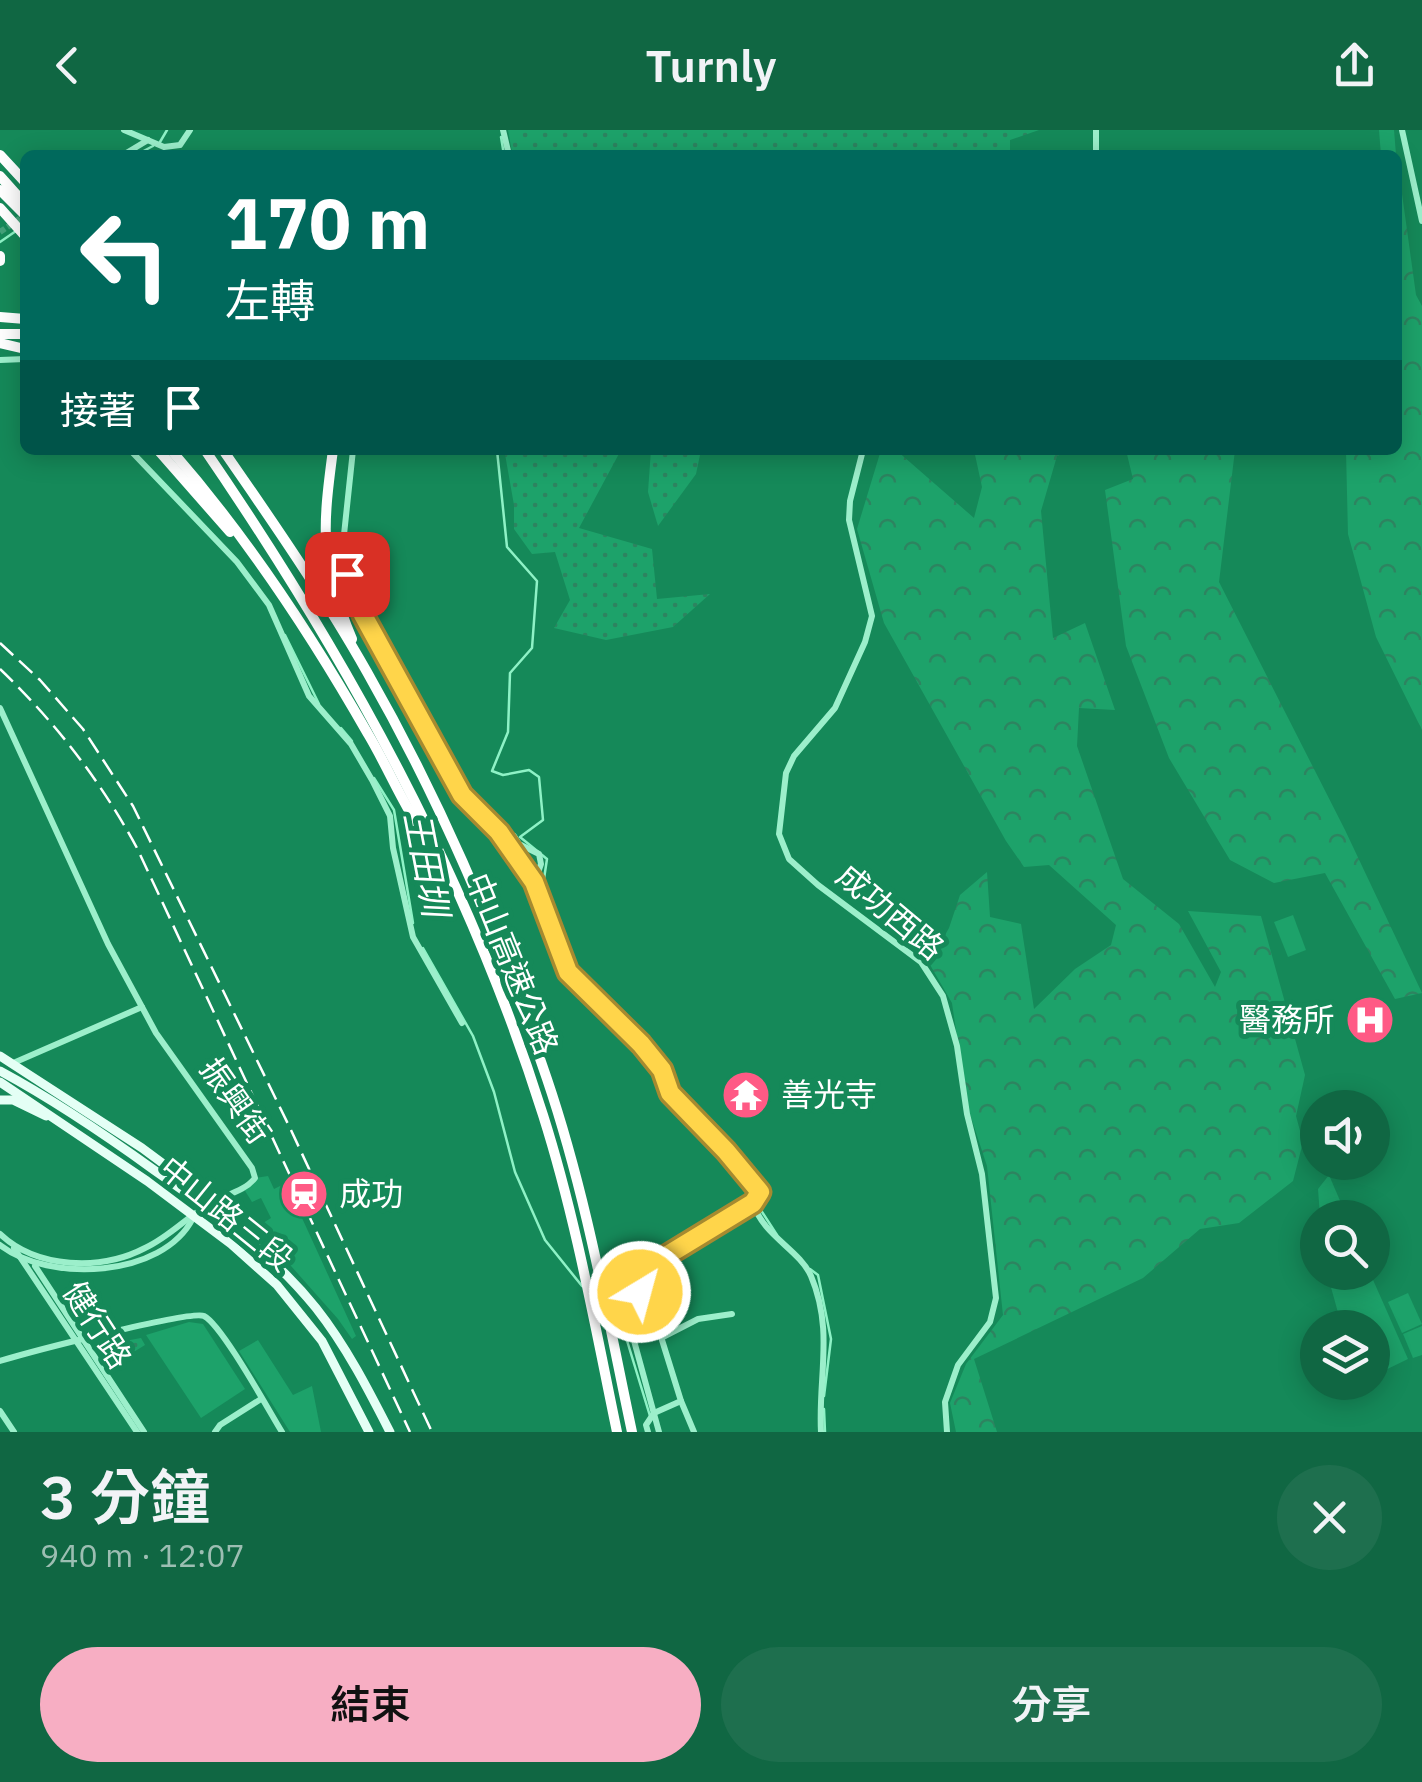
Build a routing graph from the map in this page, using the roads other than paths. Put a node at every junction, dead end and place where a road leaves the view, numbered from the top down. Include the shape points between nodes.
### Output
1 (124, 130) edge
2 (190, 130) edge
3 (1402, 130) edge
4 (154, 142) junction
5 (135, 150) edge
6 (0, 155) edge
7 (0, 176) edge
8 (20, 177) edge
9 (0, 190) edge
10 (20, 197) edge
11 (20, 210) edge
12 (1422, 221) edge
13 (135, 455) edge
14 (170, 455) edge
15 (208, 455) edge
16 (227, 455) edge
17 (332, 455) edge
18 (352, 455) edge
19 (862, 455) edge
20 (367, 672) junction
21 (0, 708) edge
22 (514, 836) dead end
23 (439, 852) junction
24 (534, 882) junction
25 (142, 1007) junction
26 (462, 1022) dead end
27 (0, 1056) edge
28 (4, 1067) edge
29 (0, 1082) edge
30 (0, 1100) edge
31 (66, 1125) junction
32 (754, 1201) junction
33 (207, 1205) junction
34 (194, 1216) junction
35 (0, 1234) edge
36 (0, 1245) edge
37 (24, 1256) junction
38 (34, 1264) junction
39 (59, 1268) junction
40 (46, 1281) junction
41 (732, 1314) dead end
42 (632, 1337) dead end
43 (661, 1338) junction
44 (80, 1339) junction
45 (0, 1361) edge
46 (261, 1398) junction
47 (682, 1400) junction
48 (0, 1410) edge
49 (654, 1413) junction
50 (14, 1432) edge
51 (141, 1432) edge
52 (215, 1432) edge
53 (282, 1432) edge
54 (369, 1432) edge
55 (390, 1432) edge
56 (617, 1432) edge
57 (632, 1432) edge
58 (648, 1432) edge
59 (659, 1432) edge
60 (694, 1432) edge
61 (821, 1432) edge
62 (947, 1432) edge

1 - 4 street
2 - 4 street via 180,145
3 - 12 street
4 - 5 street
6 - 8 highway
7 - 10 highway
9 - 11 highway
13 - 26 street via 269,604 309,696 372,780 390,816 413,937
14 - 23 highway via 234,527 314,643 419,829
15 - 23 highway, 中山高速公路 via 334,649
16 - 20 highway, 中山高速公路
17 - 20 highway via 325,556
18 - 24 street via 343,544 363,615 462,795
19 - 62 street, 成功西路 via 849,520 872,616 835,708 794,756 782,788 780,834 789,859 921,962 943,996 953,1030 982,1174 996,1298 990,1322 958,1365 946,1402
20 - 57 highway, 中山高速公路 via 457,852 547,1079 600,1273
21 - 25 street, 振興街
22 - 24 street via 540,854
23 - 56 highway, 中山高速公路 via 532,1082 583,1268
24 - 32 street via 568,972 641,1044 670,1093 760,1192
25 - 28 street
25 - 33 street, 振興街 via 255,1173 250,1184
27 - 28 main road, 中山路三段
28 - 33 main road, 中山路三段
28 - 33 main road, 中山路三段 via 86,1110 200,1191
29 - 31 main road, 中山路三段
30 - 31 main road
31 - 34 main road, 中山路三段
32 - 43 street via 643,1272 640,1292
32 - 61 street via 771,1234 810,1274 826,1326
33 - 34 street
33 - 55 main road, 中山路三段 via 259,1247 318,1312
34 - 37 street via 149,1247 107,1260
34 - 39 street via 174,1240 135,1261
34 - 54 main road, 中山路三段 via 301,1311 340,1369
35 - 37 street
36 - 37 street
37 - 38 street, 健行路
37 - 44 street, 健行路
38 - 39 street
38 - 40 street, 健行路
39 - 40 street
40 - 44 street, 健行路
41 - 43 street via 698,1319
42 - 49 street
43 - 47 street
44 - 45 street
44 - 46 street via 202,1315
44 - 51 street, 健行路
46 - 52 street
46 - 53 street
47 - 49 street
47 - 60 street
48 - 50 street
49 - 58 street
49 - 59 street

